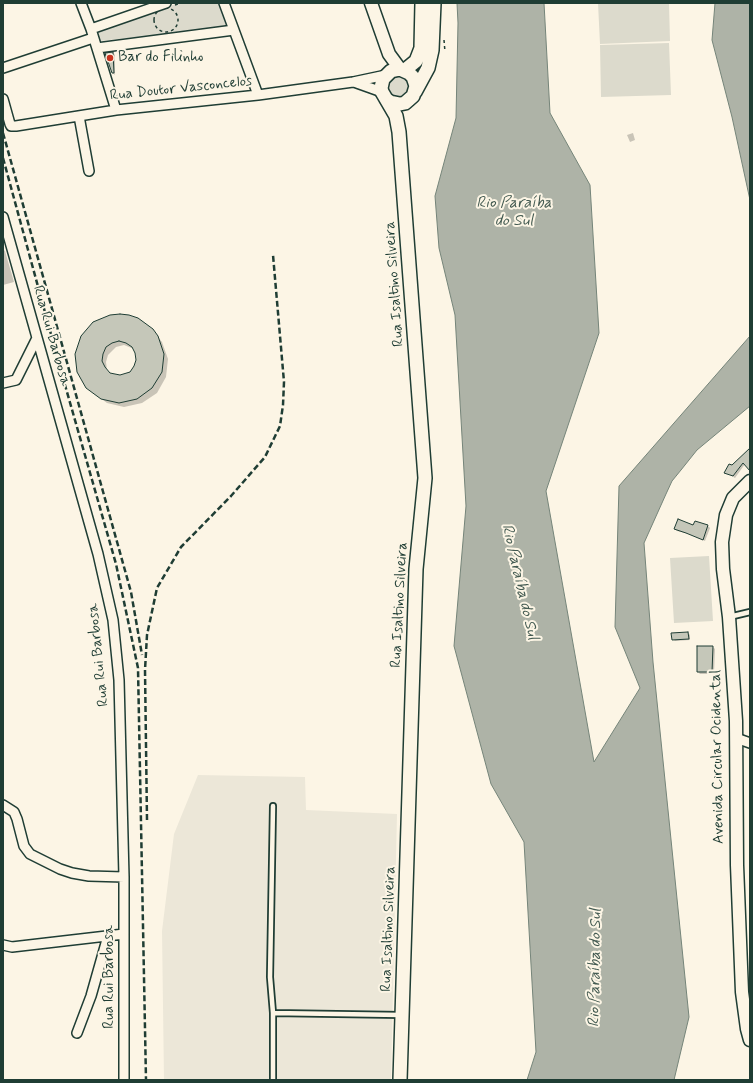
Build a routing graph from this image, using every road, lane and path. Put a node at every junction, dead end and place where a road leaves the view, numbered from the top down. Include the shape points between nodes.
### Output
1 (81, 3) edge
2 (224, 3) edge
3 (371, 3) edge
4 (422, 3) edge
5 (434, 3) edge
6 (164, 6) edge
7 (155, 12) dead end
8 (91, 29) junction
9 (180, 30) dead end
10 (234, 30) junction
11 (166, 32) junction
12 (156, 33) dead end
13 (93, 38) junction
14 (97, 48) junction
15 (3, 68) edge
16 (394, 72) junction
17 (353, 82) junction
18 (258, 95) junction
19 (384, 96) junction
20 (413, 96) junction
21 (3, 98) edge
22 (116, 110) junction
23 (80, 116) junction
24 (399, 132) junction
25 (89, 172) dead end
26 (3, 217) edge
27 (37, 338) junction
28 (3, 383) edge
29 (750, 481) edge
30 (750, 612) edge
31 (729, 617) junction
32 (736, 738) junction
33 (750, 743) edge
34 (3, 805) edge
35 (273, 806) dead end
36 (124, 877) junction
37 (124, 934) junction
38 (108, 936) junction
39 (3, 945) edge
40 (273, 1013) junction
41 (402, 1015) junction
42 (77, 1033) dead end
43 (750, 1040) edge
44 (124, 1080) edge
45 (273, 1080) edge
46 (400, 1080) edge

1 - 8 street
2 - 10 street
3 - 16 street
4 - 16 main road via 421,48 416,61
5 - 20 main road via 432,50 428,68
6 - 7 path
6 - 8 street
6 - 11 path via 156,15 154,22 159,29
6 - 11 path via 177,16 176,27
8 - 13 street
9 - 11 path
10 - 14 street
10 - 18 street
11 - 12 path
13 - 14 street
13 - 15 street
14 - 22 street
16 - 17 street, Rua Doutor Vasconcelos
16 - 19 main road via 382,83
16 - 20 main road via 413,76 416,86
17 - 18 street, Rua Doutor Vasconcelos
17 - 19 street, Rua Doutor Vasconcelos
18 - 22 street, Rua Doutor Vasconcelos
19 - 20 main road via 390,102 400,104
19 - 24 main road via 396,116
20 - 24 main road
21 - 23 street, Rua Doutor Vasconcelos via 12,126
22 - 23 street, Rua Doutor Vasconcelos
23 - 25 street
24 - 41 main road, Rua Isaltino Silveira via 425,478 416,569
26 - 27 street, Rua Rui Barbosa
27 - 28 street via 16,380
27 - 36 street, Rua Rui Barbosa via 98,554 113,620 119,680
29 - 31 street, Avenida Circular Ocidental via 733,498 726,515 722,542
30 - 31 lane
31 - 32 street, Avenida Circular Ocidental
32 - 33 street
32 - 43 street, Avenida Circular Ocidental via 742,992
34 - 36 street via 14,812 24,846 30,854 72,873
35 - 40 lane via 270,977
36 - 37 street, Rua Rui Barbosa
37 - 38 street
37 - 44 street, Rua Rui Barbosa
38 - 39 street
38 - 42 street via 91,996
40 - 41 lane
40 - 45 lane
41 - 46 main road, Rua Isaltino Silveira

